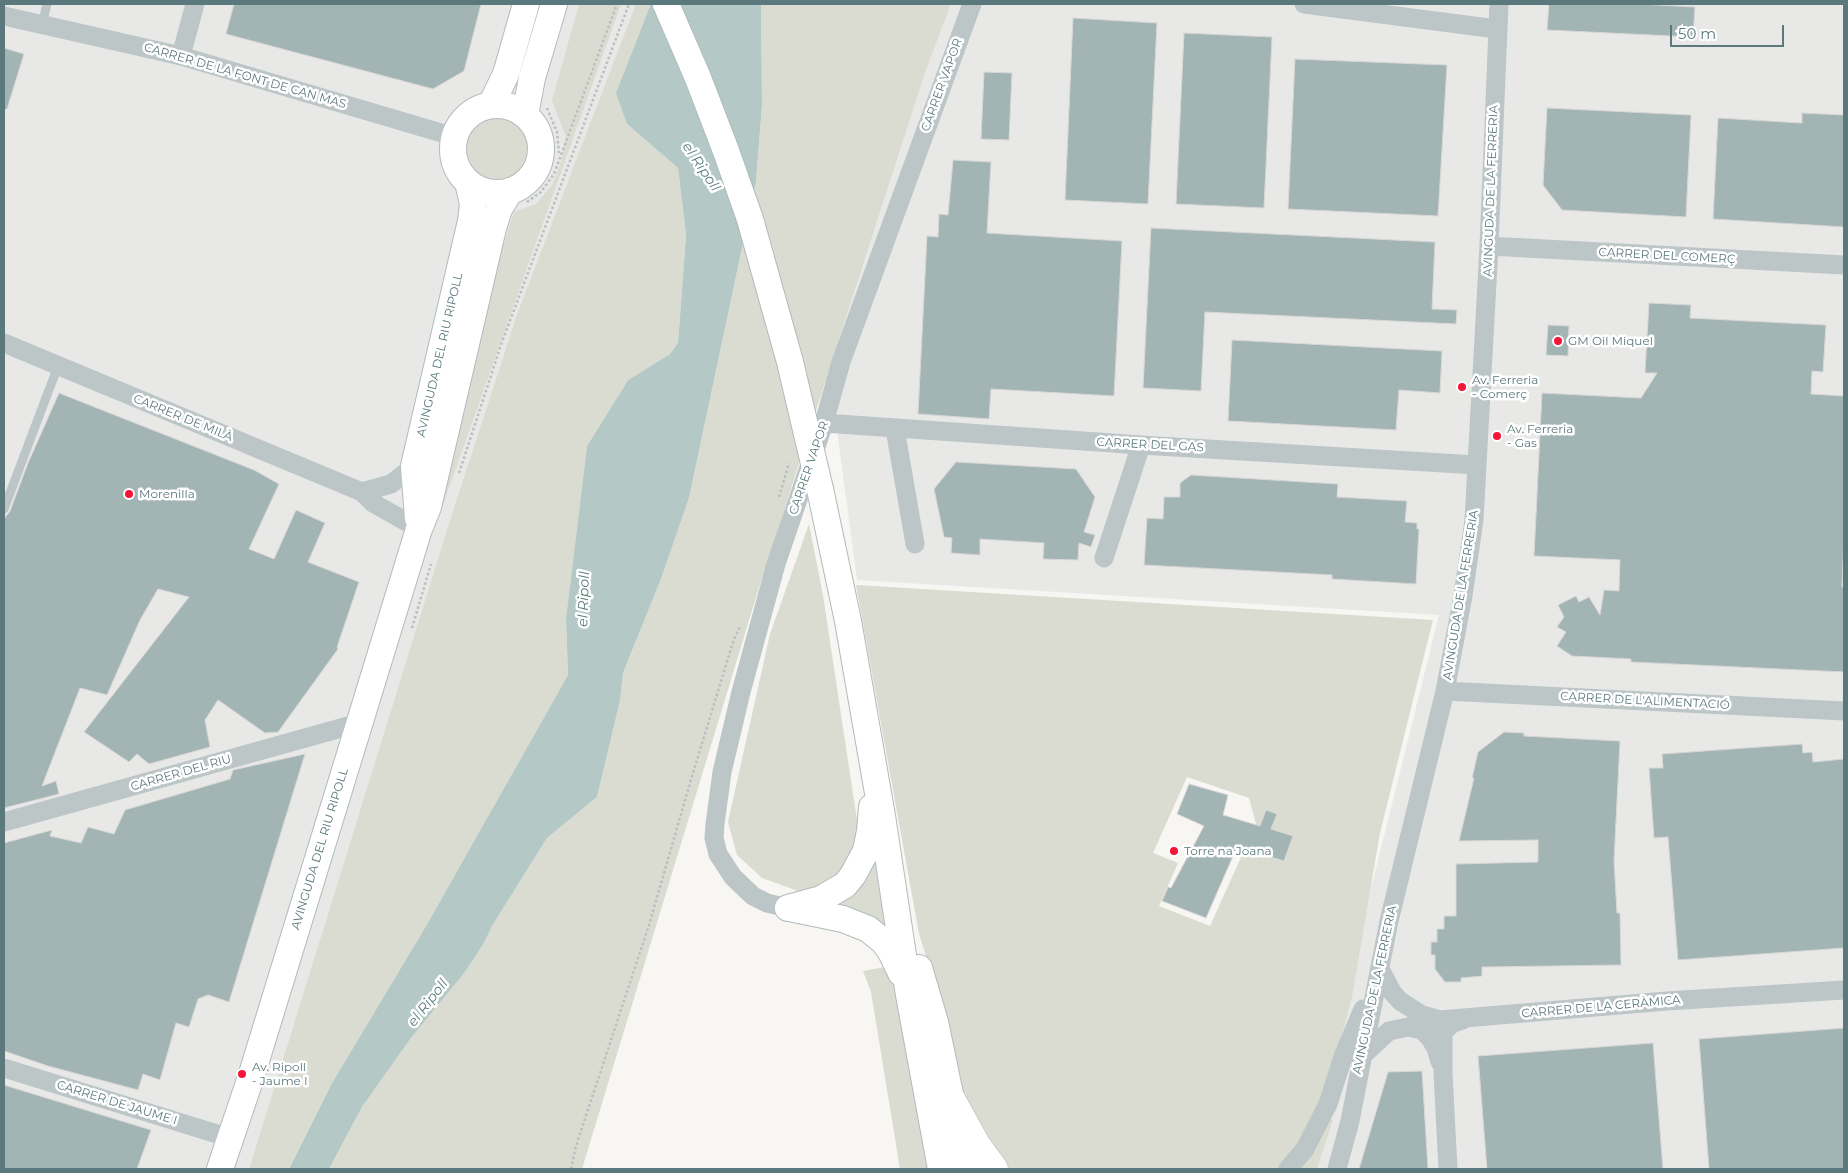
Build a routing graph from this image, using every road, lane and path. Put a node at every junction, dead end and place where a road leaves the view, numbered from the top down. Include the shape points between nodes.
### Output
1 (47, 4) edge
2 (195, 4) edge
3 (526, 4) edge
4 (554, 4) edge
5 (617, 4) edge
6 (629, 4) edge
7 (666, 4) edge
8 (972, 4) edge
9 (1304, 4) edge
10 (1499, 4) edge
11 (4, 16) edge
12 (42, 24) junction
13 (1497, 29) junction
14 (181, 56) junction
15 (491, 105) junction
16 (536, 111) junction
17 (455, 137) junction
18 (468, 182) junction
19 (510, 191) junction
20 (1490, 246) junction
21 (1844, 265) edge
22 (4, 343) edge
23 (58, 366) junction
24 (824, 424) junction
25 (895, 429) junction
26 (1141, 445) junction
27 (1477, 465) junction
28 (414, 466) junction
29 (456, 482) dead end
30 (362, 492) junction
31 (4, 509) edge
32 (419, 529) junction
33 (915, 544) dead end
34 (1104, 558) dead end
35 (762, 614) junction
36 (1445, 691) junction
37 (1844, 711) edge
38 (358, 723) junction
39 (870, 745) junction
40 (4, 822) edge
41 (894, 885) junction
42 (788, 908) junction
43 (1380, 969) junction
44 (1844, 990) edge
45 (909, 994) junction
46 (1469, 1018) junction
47 (1362, 1056) junction
48 (4, 1068) edge
49 (1443, 1073) junction
50 (1355, 1086) junction
51 (951, 1099) junction
52 (230, 1138) junction
53 (220, 1169) edge
54 (571, 1169) edge
55 (941, 1169) edge
56 (964, 1169) edge
57 (994, 1169) edge
58 (1288, 1169) edge
59 (1323, 1169) edge
60 (1337, 1169) edge
61 (1448, 1169) edge

1 - 12 lane
2 - 14 street
3 - 15 street via 506,74
4 - 16 street via 532,78
5 - 16 path via 559,157 557,132
6 - 29 path via 502,342
7 - 39 street, bridge via 723,142 750,219 795,381 840,583
8 - 24 street, CARRER VAPOR via 842,362
9 - 13 street
10 - 13 street, AVINGUDA DE LA FERRERIA
11 - 12 street, CARRER DE LA FONT DE CAN MAS
12 - 14 street, CARRER DE LA FONT DE CAN MAS
13 - 20 street, AVINGUDA DE LA FERRERIA
14 - 17 street, CARRER DE LA FONT DE CAN MAS
15 - 16 street
15 - 17 street via 468,116
16 - 19 street via 534,125 541,151 538,164 522,185
17 - 18 street via 455,161
18 - 19 street via 488,192
18 - 28 street, AVINGUDA DEL RIU RIPOLL via 473,204 471,221
19 - 32 street, AVINGUDA DEL RIU RIPOLL via 492,228 435,479
20 - 21 street, CARRER DEL COMERÇ
20 - 27 street, AVINGUDA DE LA FERRERIA
22 - 23 street, CARRER DE MILÀ
23 - 30 street, CARRER DE MILÀ
23 - 31 lane
24 - 25 street, CARRER DEL GAS
24 - 35 street, CARRER VAPOR
25 - 26 street, CARRER DEL GAS
25 - 33 street
26 - 27 street, CARRER DEL GAS
26 - 34 street
27 - 36 street, AVINGUDA DE LA FERRERIA via 1474,520
28 - 30 street via 391,484
28 - 32 street, AVINGUDA DEL RIU RIPOLL
30 - 32 street, CARRER DE MILÀ via 373,503
32 - 38 street, AVINGUDA DEL RIU RIPOLL
35 - 42 street, CARRER VAPOR via 722,772 714,838 718,854 742,887 767,903
35 - 54 path via 746,614 734,639 649,925
36 - 37 street, CARRER DE L'ALIMENTACIÓ
36 - 43 street, AVINGUDA DE LA FERRERIA
38 - 40 street, CARRER DEL RIU
38 - 52 street, AVINGUDA DEL RIU RIPOLL
39 - 41 street
39 - 42 street via 872,807 866,851 860,865 845,885 834,893
41 - 45 street
41 - 51 street via 926,991
42 - 45 street via 843,919 877,934 891,952
43 - 46 street, CARRER DE LA CERÀMICA via 1392,992 1409,1008 1440,1020
43 - 47 street, AVINGUDA DE LA FERRERIA
43 - 58 street via 1344,1054 1328,1104 1305,1149
44 - 46 street, CARRER DE LA CERÀMICA
45 - 55 street
46 - 49 street via 1453,1023 1443,1032
47 - 49 street via 1390,1031 1408,1026 1422,1030 1430,1038
47 - 50 street, AVINGUDA DE LA FERRERIA
48 - 52 street, CARRER DE JAUME I
49 - 61 street
50 - 59 street via 1339,1119
50 - 60 street via 1350,1121
51 - 56 street
51 - 57 highway
52 - 53 street, AVINGUDA DEL RIU RIPOLL

